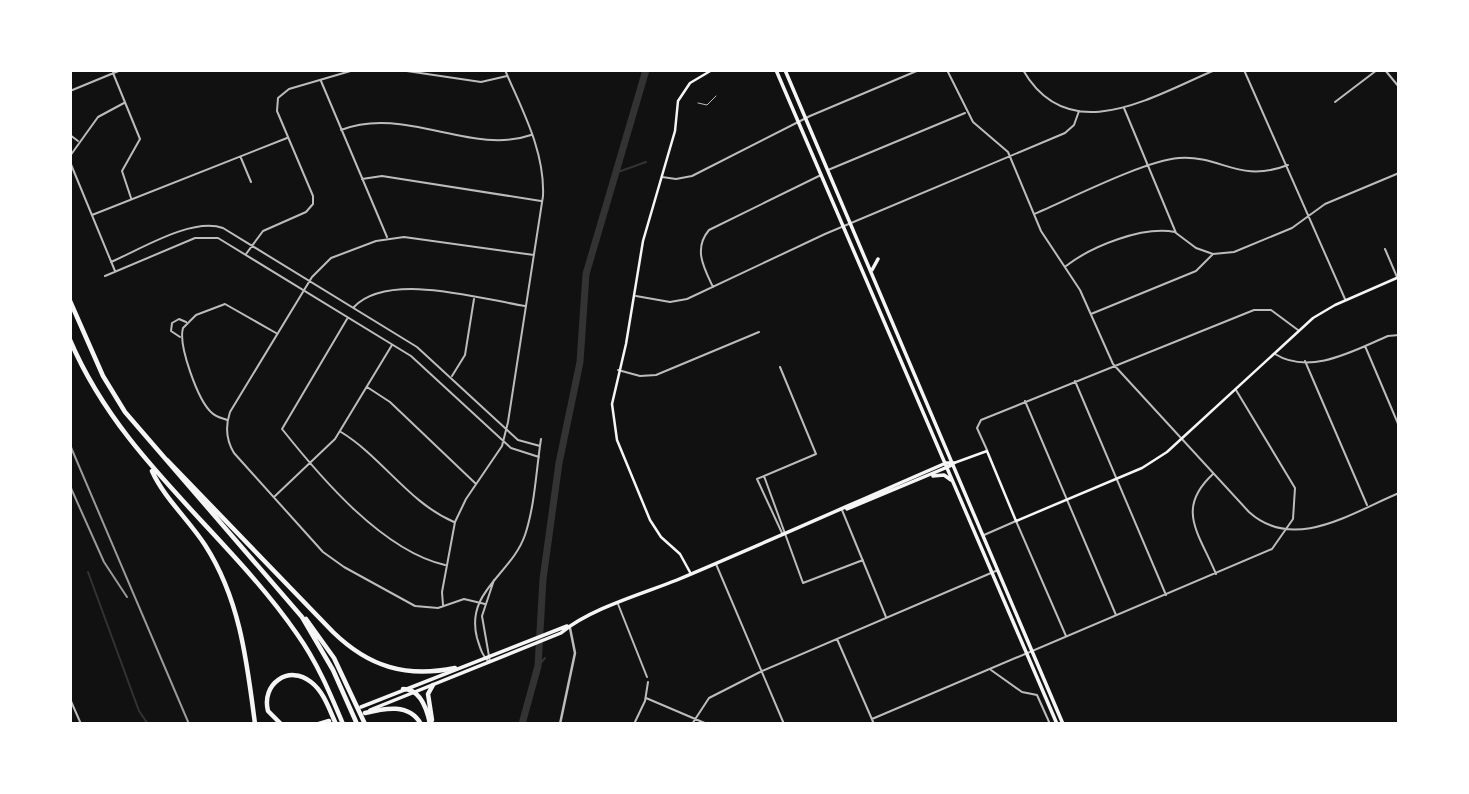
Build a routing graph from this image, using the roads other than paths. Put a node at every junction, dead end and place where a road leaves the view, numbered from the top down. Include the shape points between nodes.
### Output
1 (121, 70) edge
2 (354, 70) edge
3 (400, 70) edge
4 (505, 70) edge
5 (712, 70) edge
6 (776, 70) edge
7 (785, 70) edge
8 (919, 70) edge
9 (947, 70) edge
10 (1023, 70) edge
11 (1215, 70) edge
12 (1244, 70) edge
13 (1377, 70) edge
14 (1385, 70) edge
15 (421, 71) edge
16 (113, 73) junction
17 (508, 76) junction
18 (320, 80) junction
19 (1399, 87) edge
20 (70, 91) edge
21 (716, 96) dead end
22 (125, 102) junction
23 (698, 103) dead end
24 (1335, 103) dead end
25 (1124, 108) junction
26 (1079, 111) junction
27 (966, 113) junction
28 (806, 118) junction
29 (799, 122) junction
30 (341, 130) junction
31 (532, 134) junction
32 (70, 135) edge
33 (288, 138) junction
34 (79, 141) junction
35 (70, 156) edge
36 (1010, 156) junction
37 (241, 158) junction
38 (70, 162) edge
39 (1288, 165) junction
40 (1149, 166) junction
41 (828, 170) junction
42 (1399, 173) edge
43 (822, 174) junction
44 (662, 177) junction
45 (362, 179) junction
46 (251, 182) dead end
47 (132, 199) junction
48 (542, 201) junction
49 (1034, 214) junction
50 (92, 215) junction
51 (1309, 215) junction
52 (851, 223) junction
53 (844, 225) junction
54 (1176, 233) junction
55 (387, 238) junction
56 (251, 245) junction
57 (1385, 249) dead end
58 (246, 254) junction
59 (1213, 254) junction
60 (534, 255) junction
61 (878, 259) dead end
62 (111, 262) junction
63 (1065, 266) junction
64 (116, 272) junction
65 (871, 272) junction
66 (105, 276) dead end
67 (1398, 278) edge
68 (309, 281) junction
69 (713, 288) junction
70 (304, 290) junction
71 (634, 296) junction
72 (474, 298) junction
73 (1346, 300) junction
74 (70, 301) edge
75 (526, 306) junction
76 (354, 308) junction
77 (1091, 314) junction
78 (348, 317) junction
79 (187, 322) junction
80 (1299, 330) junction
81 (759, 332) dead end
82 (277, 334) junction
83 (1399, 335) edge
84 (181, 337) junction
85 (70, 340) edge
86 (393, 344) junction
87 (1365, 346) junction
88 (1274, 354) junction
89 (1306, 361) junction
90 (1113, 364) junction
91 (780, 367) dead end
92 (618, 370) junction
93 (452, 377) junction
94 (1075, 380) junction
95 (367, 387) junction
96 (1236, 389) junction
97 (1025, 401) junction
98 (227, 421) junction
99 (1399, 426) edge
100 (137, 428) junction
101 (506, 429) junction
102 (340, 431) junction
103 (541, 439) dead end
104 (1182, 439) junction
105 (503, 441) junction
106 (540, 446) junction
107 (987, 451) junction
108 (539, 457) junction
109 (312, 462) junction
110 (954, 463) junction
111 (148, 464) junction
112 (947, 465) junction
113 (1213, 474) junction
114 (764, 476) junction
115 (924, 478) junction
116 (1117, 479) junction
117 (476, 484) junction
118 (956, 485) junction
119 (1399, 493) edge
120 (273, 497) junction
121 (1066, 500) junction
122 (1367, 506) junction
123 (842, 510) junction
124 (1016, 521) junction
125 (455, 522) junction
126 (1286, 531) junction
127 (784, 535) junction
128 (984, 535) junction
129 (863, 560) junction
130 (716, 563) junction
131 (446, 565) junction
132 (999, 570) junction
133 (992, 572) junction
134 (691, 574) junction
135 (1216, 575) junction
136 (495, 579) junction
137 (1166, 596) junction
138 (287, 598) junction
139 (478, 601) junction
140 (485, 604) junction
141 (618, 604) junction
142 (444, 606) junction
143 (1116, 616) junction
144 (887, 618) junction
145 (569, 626) junction
146 (1066, 637) junction
147 (837, 639) junction
148 (1034, 651) junction
149 (491, 654) junction
150 (1026, 654) junction
151 (484, 657) junction
152 (490, 663) junction
153 (455, 668) junction
154 (990, 669) junction
155 (762, 671) junction
156 (647, 677) dead end
157 (648, 682) dead end
158 (433, 685) junction
159 (402, 690) junction
160 (415, 693) junction
161 (646, 698) junction
162 (70, 699) edge
163 (361, 707) dead end
164 (364, 713) joint
165 (695, 719) junction
166 (872, 719) junction
167 (332, 722) edge
168 (80, 724) edge
169 (257, 724) edge
170 (281, 724) edge
171 (321, 724) edge
172 (343, 724) edge
173 (357, 724) edge
174 (365, 724) edge
175 (421, 724) edge
176 (431, 724) edge
177 (560, 724) edge
178 (634, 724) edge
179 (692, 724) edge
180 (707, 724) edge
181 (784, 724) edge
182 (874, 724) edge
183 (1049, 724) edge
184 (1057, 724) edge
185 (1063, 724) edge

1 - 16 street
2 - 18 street
3 - 15 street
4 - 17 street
5 - 44 main road via 693,80 683,92
6 - 29 main road
7 - 28 main road
8 - 28 street
9 - 27 street
10 - 26 street via 1043,94
11 - 25 street
12 - 39 street
13 - 24 street
14 - 19 street
15 - 17 street via 481,82
16 - 20 street
16 - 22 street
17 - 31 street
18 - 30 street
18 - 33 street via 285,91 278,98 276,108
21 - 23 lane via 707,104
22 - 34 street via 101,114
22 - 47 street via 140,139 122,170
25 - 26 street
25 - 40 street
26 - 36 street via 1069,131
27 - 36 street
27 - 41 street
28 - 29 street
28 - 41 main road
29 - 43 main road
29 - 44 street via 692,176
30 - 31 street via 378,122 504,140
30 - 45 street
31 - 48 street via 543,168
32 - 34 street
33 - 37 street
33 - 56 street via 313,197 310,209 263,231
34 - 35 street
36 - 49 street
36 - 52 street
37 - 46 street
37 - 47 street
38 - 50 street
39 - 40 street via 1244,172 1206,160 1180,158
39 - 51 street
40 - 49 street
40 - 54 street
41 - 52 main road
42 - 51 street
43 - 53 main road
43 - 69 street via 716,225 703,239 701,258
44 - 71 main road via 643,241
45 - 48 street via 382,176
45 - 55 street
47 - 50 street
48 - 60 street
49 - 63 street
50 - 62 street
51 - 59 street via 1292,228 1241,250
51 - 73 street
52 - 53 street
52 - 65 main road
53 - 69 street
53 - 112 main road
54 - 59 street
54 - 63 street via 1140,232
55 - 60 street via 423,238
55 - 68 street via 331,258
56 - 58 street
56 - 62 street via 223,228 202,225
56 - 68 street
57 - 67 street
58 - 64 street via 218,238 203,236
58 - 70 street
59 - 77 street via 1196,271
60 - 75 street
61 - 65 main road
62 - 64 street
63 - 77 street
64 - 66 street
65 - 110 main road
67 - 73 main road
68 - 70 street
68 - 76 street
69 - 71 street via 676,302
70 - 78 street
70 - 82 street
71 - 92 main road
72 - 75 street
72 - 76 street via 396,289
72 - 93 street via 467,349
73 - 80 main road
74 - 100 highway via 103,376
75 - 101 street
76 - 93 street via 417,347
77 - 90 street
78 - 86 street
78 - 109 street via 282,429
79 - 82 street via 225,304
79 - 84 street
79 - 84 street via 179,318 172,323 171,331
80 - 88 main road
80 - 90 street via 1271,310 1258,309
81 - 92 street via 656,375
82 - 98 street
83 - 87 street
84 - 98 street via 205,404 212,414
85 - 111 highway via 106,409
86 - 95 street
86 - 105 street via 419,361
87 - 89 street via 1332,359
87 - 99 street
88 - 89 street via 1285,360
88 - 96 main road
89 - 122 street
90 - 94 street
90 - 104 street
91 - 114 street via 817,454
92 - 134 main road via 612,404 617,440 653,526
93 - 101 street
94 - 97 street
94 - 116 street
95 - 102 street
95 - 117 street via 390,402
96 - 104 main road
96 - 126 street via 1294,482 1296,507
97 - 107 street via 977,424
97 - 121 street
98 - 120 street via 232,450
100 - 138 highway
100 - 153 highway via 351,648 377,664 404,672
101 - 105 street
101 - 106 street via 522,442
102 - 109 street
102 - 125 street via 365,447 430,509
103 - 106 street
104 - 113 street
104 - 116 main road via 1150,465
105 - 108 street via 517,452
105 - 117 street
106 - 108 street
107 - 110 main road
107 - 124 main road
108 - 136 street via 523,539
109 - 120 street
109 - 131 street via 356,511 405,550
110 - 112 main road
110 - 128 main road
111 - 169 highway via 222,575 239,622
111 - 172 highway via 283,614 311,655
112 - 115 main road
112 - 118 main road
112 - 123 main road
113 - 126 street via 1256,518
113 - 135 street via 1198,488 1191,508
114 - 127 street
114 - 127 street via 757,479
115 - 118 main road via 944,475
115 - 123 main road
116 - 121 main road
116 - 137 street
117 - 125 street
118 - 133 main road
119 - 122 street
120 - 142 street via 330,558 406,603
121 - 124 main road
121 - 143 street
122 - 126 street via 1313,529
123 - 127 main road
123 - 129 street
124 - 128 street
124 - 146 street
125 - 131 street
126 - 135 street via 1268,552
127 - 129 street via 803,583
127 - 130 main road
128 - 132 main road
129 - 144 street
130 - 134 main road
130 - 155 street
131 - 142 street
132 - 133 street
132 - 148 main road
133 - 144 street
133 - 150 main road
134 - 141 main road
135 - 137 street
136 - 139 street
136 - 140 street
137 - 143 street
138 - 173 highway via 322,649
138 - 174 highway via 319,635
139 - 140 street
139 - 142 street via 464,599
139 - 151 street via 475,626
140 - 149 street via 482,629
141 - 145 main road
141 - 156 street
143 - 146 street
144 - 147 street
145 - 149 main road
145 - 152 main road
145 - 177 street via 575,653
146 - 148 street
147 - 155 street
147 - 166 street
148 - 150 street
148 - 185 main road
149 - 151 main road
149 - 152 street
150 - 154 street
150 - 184 main road
151 - 152 street
151 - 153 main road
152 - 158 main road
153 - 159 main road
154 - 166 street
154 - 183 street via 1021,692 1037,695
155 - 165 street via 709,698
155 - 181 street
157 - 161 street
158 - 160 main road
158 - 176 highway via 428,694
159 - 160 highway
159 - 163 main road
160 - 164 main road
160 - 176 highway
161 - 165 street
161 - 178 street
162 - 168 street
164 - 175 highway via 401,709 415,715
165 - 179 street
165 - 180 street
166 - 182 street
167 - 170 highway via 317,687 304,677 289,675 272,684 266,700 271,716
167 - 171 highway

